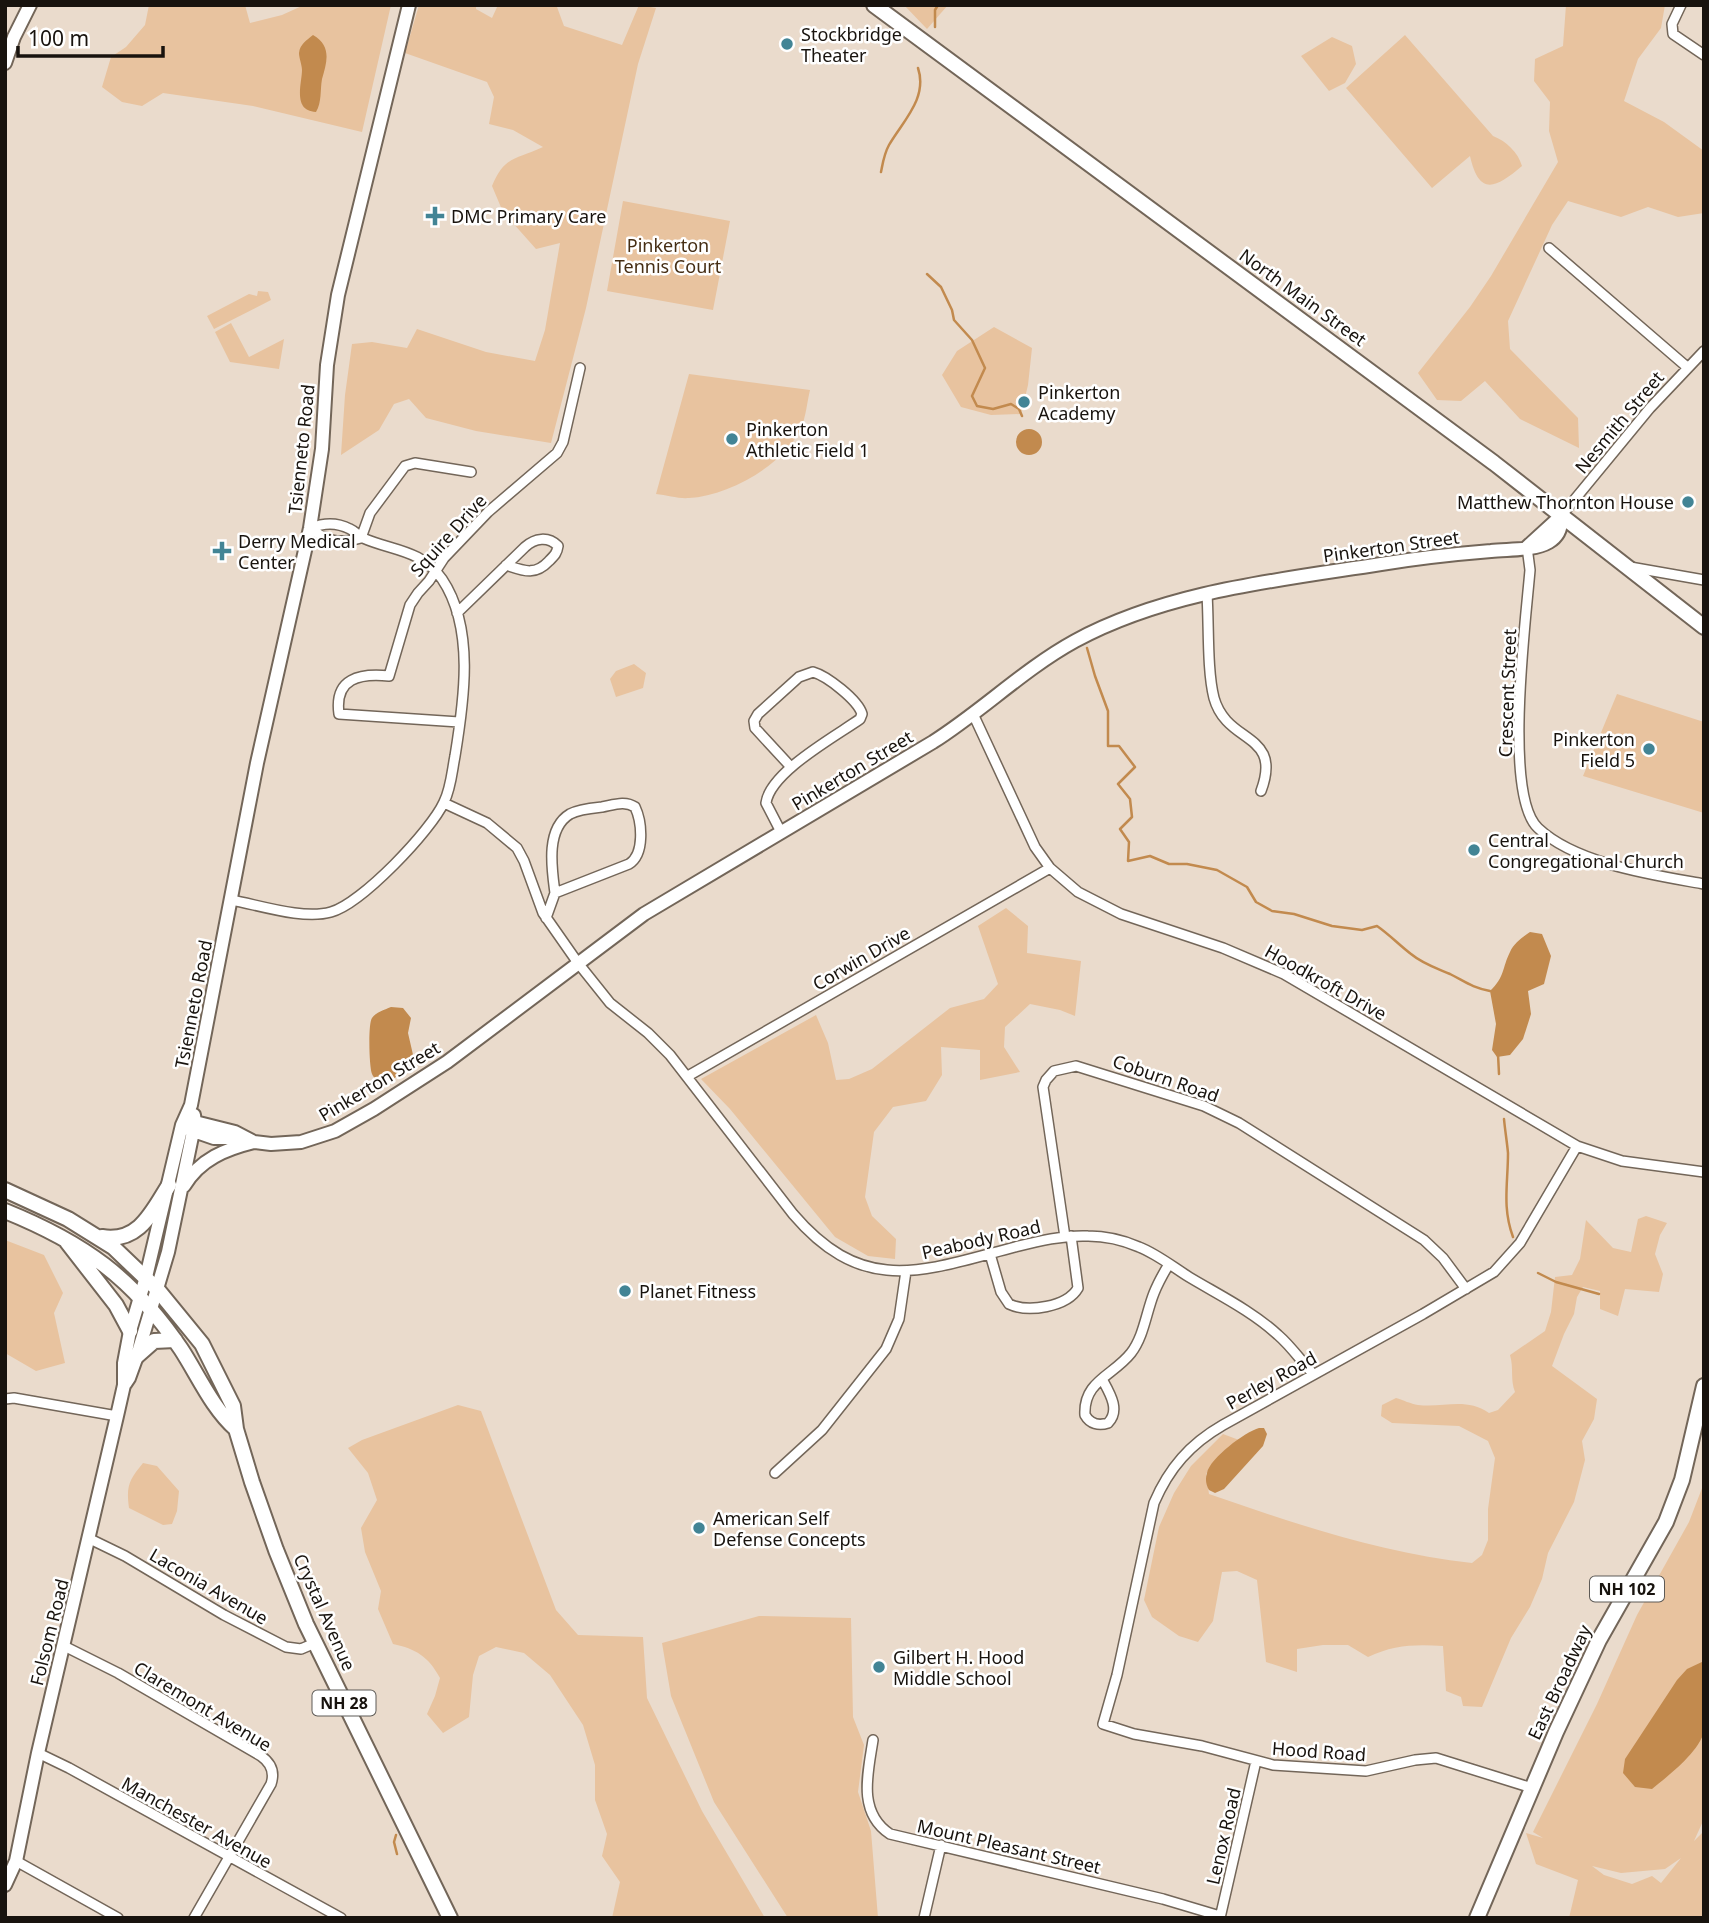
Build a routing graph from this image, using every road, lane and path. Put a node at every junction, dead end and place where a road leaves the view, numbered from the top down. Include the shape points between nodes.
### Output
1 (30, 5) edge
2 (409, 5) edge
3 (874, 5) edge
4 (1681, 5) edge
5 (1704, 55) edge
6 (5, 63) edge
7 (1549, 248) dead end
8 (1704, 351) edge
9 (1687, 367) junction
10 (580, 368) dead end
11 (471, 472) dead end
12 (1561, 516) junction
13 (310, 528) junction
14 (361, 538) junction
15 (1527, 547) junction
16 (506, 565) junction
17 (1624, 566) junction
18 (435, 571) junction
19 (1704, 580) edge
20 (1207, 594) junction
21 (457, 613) junction
22 (1704, 627) edge
23 (974, 716) junction
24 (459, 722) junction
25 (791, 767) junction
26 (1261, 791) dead end
27 (444, 803) junction
28 (781, 832) junction
29 (1050, 868) junction
30 (1704, 884) edge
31 (555, 893) junction
32 (231, 900) junction
33 (546, 918) junction
34 (578, 963) junction
35 (688, 1076) junction
36 (190, 1126) junction
37 (250, 1140) junction
38 (1577, 1146) junction
39 (1704, 1172) edge
40 (175, 1188) junction
41 (5, 1191) edge
42 (5, 1212) edge
43 (97, 1236) junction
44 (1068, 1236) junction
45 (64, 1238) junction
46 (990, 1254) junction
47 (1168, 1264) junction
48 (906, 1271) junction
49 (146, 1277) junction
50 (157, 1289) junction
51 (1466, 1289) junction
52 (140, 1295) junction
53 (150, 1308) junction
54 (130, 1331) junction
55 (175, 1340) junction
56 (137, 1356) junction
57 (1313, 1374) junction
58 (1102, 1379) junction
59 (124, 1385) junction
60 (1704, 1386) edge
61 (5, 1399) edge
62 (117, 1416) junction
63 (236, 1429) junction
64 (775, 1473) dead end
65 (90, 1539) junction
66 (315, 1643) junction
67 (64, 1646) junction
68 (1103, 1724) joint
69 (873, 1740) dead end
70 (38, 1753) junction
71 (1256, 1761) junction
72 (1532, 1788) junction
73 (941, 1844) junction
74 (228, 1857) junction
75 (16, 1861) junction
76 (5, 1885) edge
77 (1220, 1917) edge
78 (118, 1918) edge
79 (194, 1918) edge
80 (341, 1918) edge
81 (450, 1918) edge
82 (924, 1918) edge
83 (1477, 1918) edge

1 - 6 street
2 - 13 street, Tsienneto Road via 338,295
3 - 12 main road, North Main Street
4 - 5 street via 1672,34
7 - 9 street
8 - 9 street, Nesmith Street
9 - 12 street, Nesmith Street
10 - 18 street, Squire Drive via 557,453 488,512
11 - 14 street via 415,463 405,466 370,513
12 - 15 street, Pinkerton Street via 1561,528 1552,540
12 - 17 main road, North Main Street
13 - 14 street via 324,539
13 - 14 street via 326,522 349,528
13 - 32 street, Tsienneto Road
14 - 18 street via 404,551
15 - 20 street, Pinkerton Street via 1391,562
15 - 30 street, Crescent Street via 1530,570 1518,731 1531,821 1556,841 1602,862
16 - 16 street via 528,572 538,570 558,546 549,540 535,540
16 - 21 street
17 - 19 street
17 - 22 main road, North Main Street
18 - 21 street
18 - 24 street, Squire Drive via 410,605 389,676 354,678 342,691 338,709 339,714
20 - 23 street, Pinkerton Street via 1151,608 1077,640 1029,671
20 - 26 street via 1214,696 1222,717 1261,748 1267,762
21 - 24 street via 463,672
23 - 28 street, Pinkerton Street
23 - 29 street, Hoodkroft Drive via 1030,838
24 - 27 street
25 - 25 street via 862,714 858,705 813,672 799,677 754,721 755,728
25 - 28 street via 766,799
27 - 32 street via 399,860 335,911 296,912
27 - 33 street, Peabody Road via 487,823 517,848
28 - 34 street, Pinkerton Street via 644,914
29 - 35 street, Corwin Drive
29 - 38 street, Hoodkroft Drive via 1104,907 1223,948 1294,979
31 - 31 street via 552,854 562,821 583,810 633,805 639,817 637,858
31 - 33 street
32 - 36 street, Tsienneto Road
33 - 34 street, Peabody Road
34 - 35 street, Peabody Road via 610,1003 648,1033
34 - 37 street, Pinkerton Street via 447,1062 348,1124 301,1142
35 - 48 street, Peabody Road via 811,1234 853,1263
36 - 37 street, Pinkerton Street via 230,1140
36 - 40 street, Tsienneto Road
37 - 40 street via 204,1163
38 - 39 street, Hoodkroft Drive via 1622,1161
38 - 51 street, Perley Road via 1511,1255
40 - 43 main road via 138,1229 120,1239
40 - 49 street, Tsienneto Road
40 - 50 street, Tsienneto Road via 168,1252
41 - 43 main road, NH 28
42 - 45 main road, NH 28
43 - 49 main road, NH 28
44 - 46 street, Peabody Road
44 - 46 street, Coburn Road via 1078,1288 1066,1300 1044,1306 1022,1309 1008,1303
44 - 47 street, Peabody Road via 1129,1243
44 - 51 street, Coburn Road via 1043,1087 1054,1070 1076,1066 1203,1106 1239,1123 1424,1240
45 - 52 main road, NH 28
45 - 54 main road via 116,1305
46 - 48 street, Peabody Road
47 - 57 street, Peabody Road via 1265,1324
47 - 58 street via 1134,1349
48 - 64 street via 899,1319 890,1342 822,1430
49 - 50 main road, Crystal Avenue / NH 28
49 - 52 street, Folsom Road
50 - 53 street, Folsom Road
50 - 63 main road, Crystal Avenue / NH 28 via 190,1326 216,1367 233,1406
51 - 57 street, Perley Road
52 - 53 main road, Crystal Avenue / NH 28
52 - 54 street, Folsom Road
53 - 55 main road, Crystal Avenue / NH 28
53 - 56 street, Folsom Road
54 - 59 street, Folsom Road
55 - 56 main road via 154,1341
55 - 63 main road, Crystal Avenue / NH 28 via 221,1414
56 - 59 street, Folsom Road
57 - 68 street, Perley Road via 1209,1433 1181,1457 1163,1483
58 - 58 street via 1085,1403 1086,1418 1096,1424 1108,1423 1115,1412
59 - 62 street, Folsom Road
60 - 72 main road, East Broadway / NH 102 via 1682,1480 1666,1522 1599,1640
61 - 62 street
62 - 65 street, Folsom Road
63 - 66 main road, Crystal Avenue / NH 28 via 276,1550
65 - 66 street, Laconia Avenue via 286,1647
65 - 67 street, Folsom Road
66 - 81 main road, Crystal Avenue / NH 28
67 - 70 street, Folsom Road
67 - 74 street, Claremont Avenue via 270,1763 271,1784
68 - 71 street, Hood Road
69 - 73 street, Mount Pleasant Street via 866,1794 874,1817 890,1834
70 - 74 street, Manchester Avenue
70 - 75 street, Folsom Road
71 - 72 street, Hood Road via 1292,1768 1366,1771 1436,1758
71 - 77 street, Lenox Road
72 - 83 main road, East Broadway / NH 102
73 - 77 street, Mount Pleasant Street
73 - 82 street
74 - 79 street
74 - 80 street, Manchester Avenue
75 - 76 street, Folsom Road
75 - 78 street

